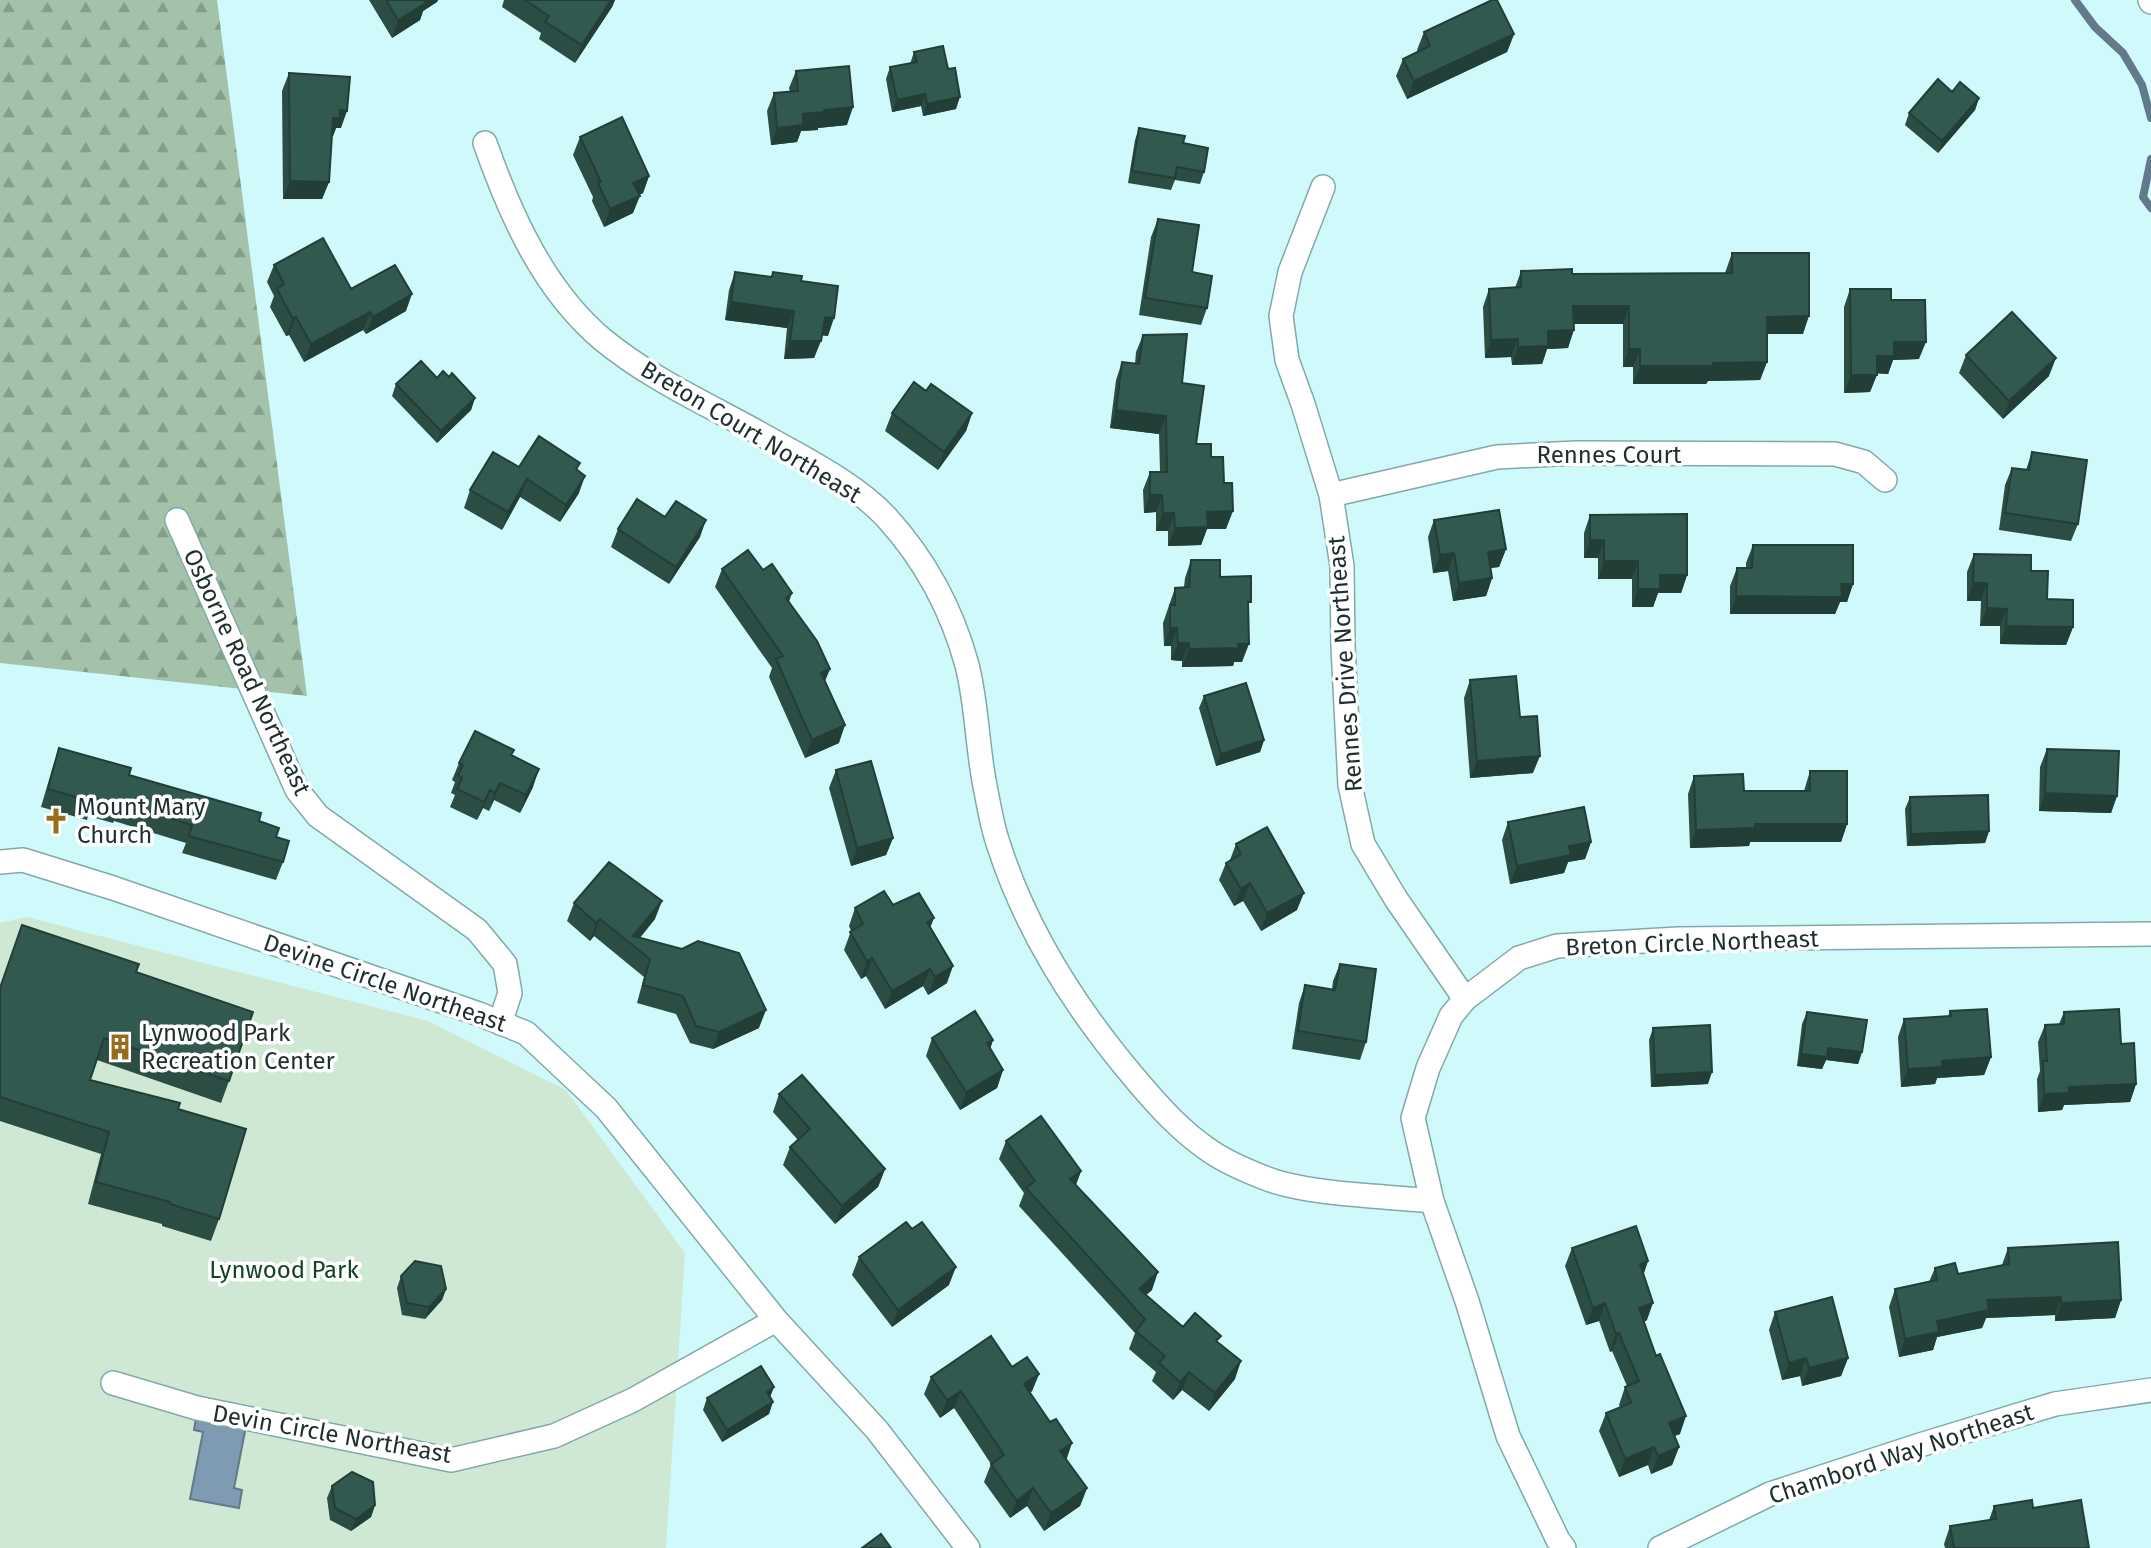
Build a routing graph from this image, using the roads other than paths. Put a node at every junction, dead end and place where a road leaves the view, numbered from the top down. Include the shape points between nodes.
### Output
1 (485, 143) dead end
2 (1323, 187) dead end
3 (1885, 480) dead end
4 (1331, 495) junction
5 (177, 520) dead end
6 (0, 862) edge
7 (2151, 934) edge
8 (1465, 999) junction
9 (500, 1023) junction
10 (1432, 1202) junction
11 (776, 1320) junction
12 (113, 1383) dead end
13 (2151, 1390) edge
14 (968, 1548) edge
15 (1564, 1548) edge
16 (1660, 1548) edge

1 - 10 street, Breton Court Northeast via 504,197 539,262 564,300 600,337 635,364 846,485 884,515 926,566 967,666 998,845 1019,896 1058,973 1110,1049 1170,1119 1211,1152 1268,1179 1314,1189
2 - 4 street, Rennes Drive Northeast via 1290,272 1281,316 1287,360
3 - 4 street, Rennes Court via 1864,462 1835,454 1576,453 1497,457
4 - 8 street, Rennes Drive Northeast via 1342,565 1350,785 1363,844
5 - 9 street, Osborne Road Northeast via 297,790 318,816 477,930 505,964 510,993
6 - 9 street, Devine Circle Northeast via 23,860 113,888
7 - 8 street, Breton Circle Northeast via 1678,939 1558,946 1519,958
8 - 10 street, Breton Circle Northeast via 1451,1016 1427,1068 1413,1118
9 - 11 street, Devine Circle Northeast via 526,1033 606,1108
10 - 15 street, Breton Circle Northeast via 1508,1436
11 - 12 street, Devin Circle Northeast via 633,1400 554,1436 451,1460 197,1408
11 - 14 street via 877,1430
13 - 16 street, Chambord Way Northeast via 2055,1404 1920,1445 1770,1494

